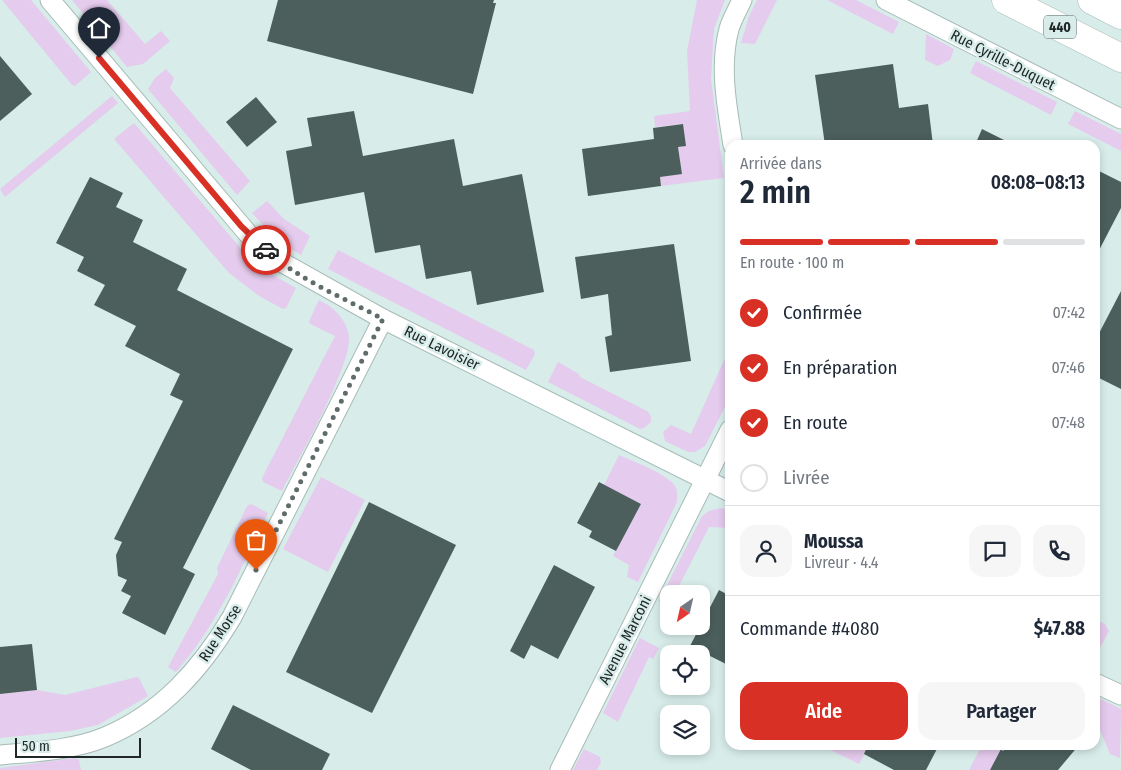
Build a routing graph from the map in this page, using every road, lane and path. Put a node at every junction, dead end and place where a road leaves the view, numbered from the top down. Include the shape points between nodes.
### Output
1 (50, 0) edge
2 (742, 0) edge
3 (886, 0) edge
4 (1006, 0) edge
5 (1092, 0) edge
6 (1121, 15) edge
7 (1118, 57) edge
8 (1121, 120) edge
9 (732, 140) edge
10 (383, 319) junction
11 (725, 440) edge
12 (706, 479) junction
13 (725, 489) edge
14 (1100, 686) edge
15 (1121, 696) edge
16 (0, 755) edge
17 (560, 770) edge

1 - 10 street, Rue Lavoisier via 249,235 276,259
2 - 9 street via 730,28 724,54 724,86
3 - 8 street, Rue Cyrille-Duquet
4 - 7 highway, 440
5 - 6 highway, 440
10 - 12 street, Rue Lavoisier
10 - 16 street, Rue Morse via 212,652 151,712 104,738 56,749
11 - 12 street, Avenue Marconi
12 - 13 street, Rue Lavoisier
12 - 17 street, Avenue Marconi
14 - 15 street

